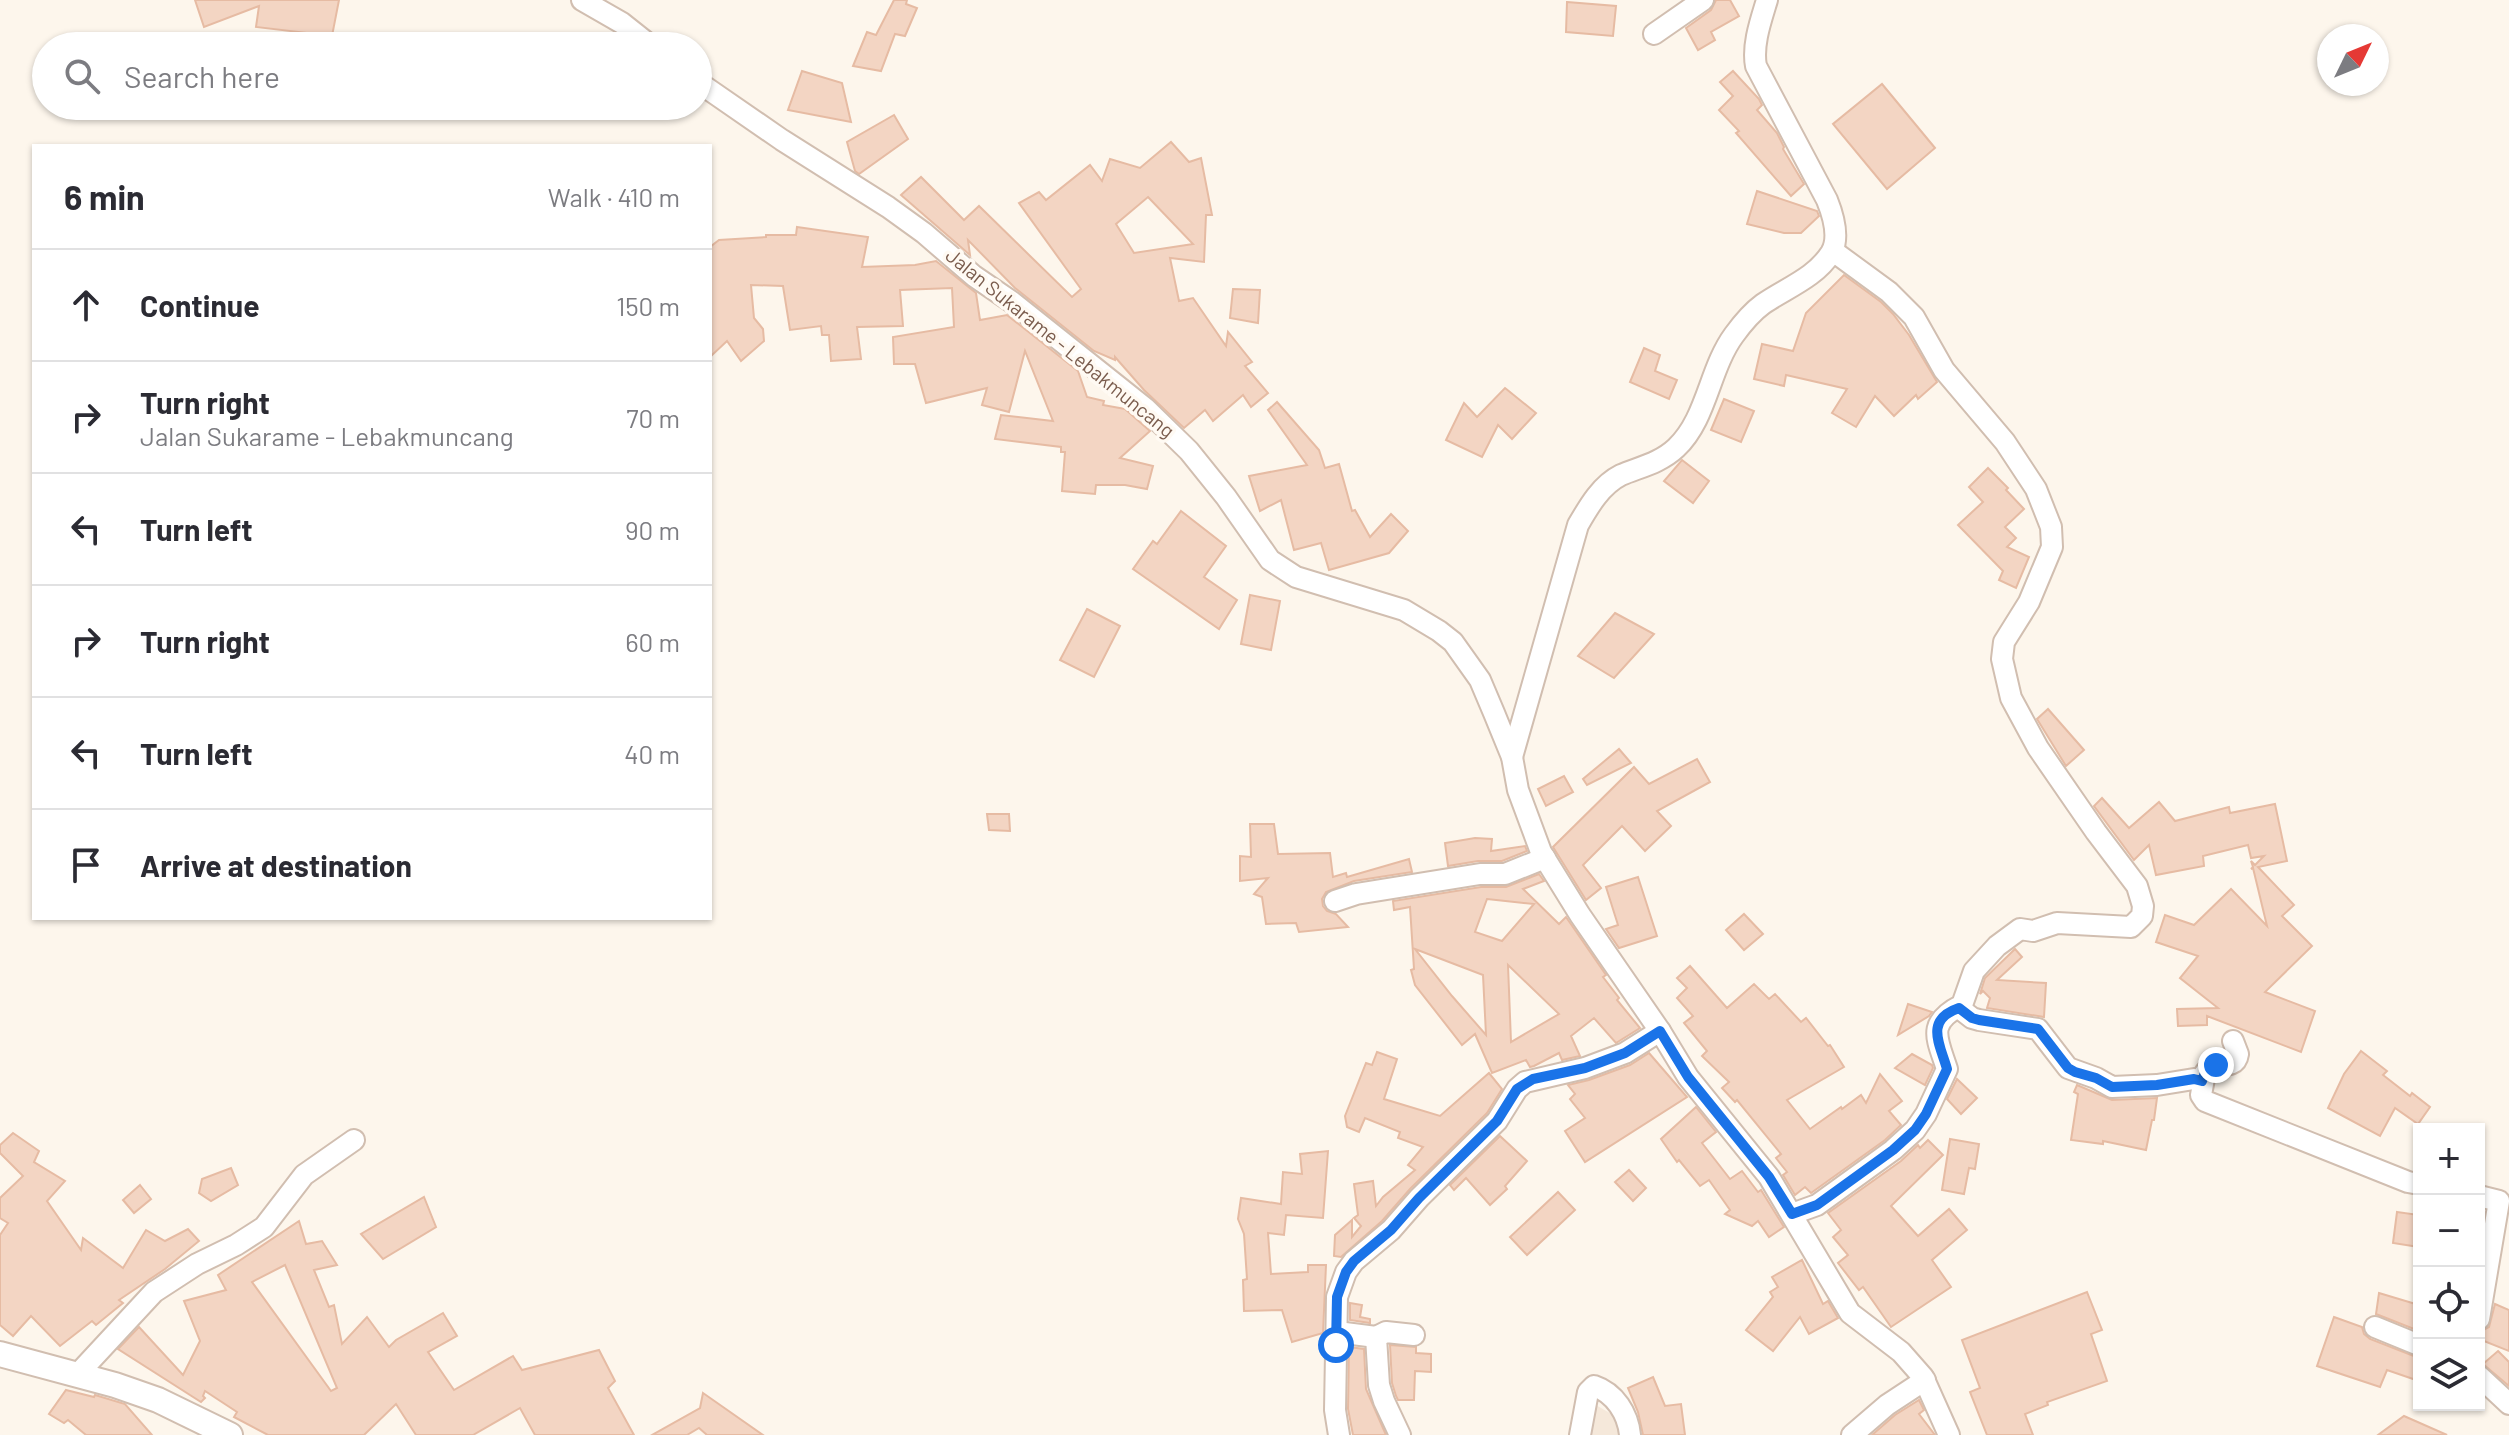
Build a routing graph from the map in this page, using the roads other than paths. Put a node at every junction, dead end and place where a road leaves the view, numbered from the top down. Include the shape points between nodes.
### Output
1 (582, 0) edge
2 (1703, 0) edge
3 (1767, 0) edge
4 (633, 32) edge
5 (1654, 34) dead end
6 (712, 91) edge
7 (1833, 251) junction
8 (1512, 757) junction
9 (1545, 858) junction
10 (1335, 901) dead end
11 (1959, 1008) junction
12 (1660, 1031) junction
13 (2233, 1041) dead end
14 (2202, 1081) junction
15 (354, 1140) dead end
16 (2413, 1183) edge
17 (2496, 1200) edge
18 (1792, 1214) junction
19 (2485, 1277) edge
20 (2375, 1327) dead end
21 (1337, 1332) junction
22 (1414, 1335) dead end
23 (1376, 1337) junction
24 (2413, 1343) edge
25 (0, 1354) edge
26 (77, 1375) junction
27 (1925, 1380) junction
28 (2485, 1382) edge
29 (2509, 1404) edge
30 (230, 1435) edge
31 (1339, 1435) edge
32 (1400, 1435) edge
33 (1580, 1435) edge
34 (1630, 1435) edge
35 (1852, 1435) edge
36 (1949, 1435) edge

1 - 4 street
2 - 5 street
3 - 7 street via 1755,62 1827,200 1834,220
6 - 8 street, Jalan Sukarame - Lebakmuncang via 912,224 1145,408 1189,451 1282,569 1404,610 1453,642 1480,680
7 - 8 street via 1803,280 1762,305 1732,337 1677,448 1610,482 1588,508 1578,525
7 - 11 street via 1909,310 1944,370 1999,434 2036,489 2051,527 2052,547 2029,602 2004,642 2002,659 2011,698 2038,748 2137,886 2143,906 2142,916 2131,927 2057,923 2033,931 2020,929 1974,971
8 - 9 street, Jalan Sukarame - Lebakmuncang via 1518,790
9 - 10 street via 1505,874 1415,884
9 - 12 street, Jalan Sukarame - Lebakmuncang
11 - 14 street via 1979,1020 2038,1029 2068,1068 2112,1087
11 - 18 street via 1937,1029 1947,1069 1915,1130 1817,1205
12 - 18 street, Jalan Sukarame - Lebakmuncang via 1688,1077 1769,1177
12 - 21 street via 1625,1053 1533,1079 1517,1089 1497,1121 1354,1261 1337,1297
13 - 14 street via 2235,1061 2209,1067
14 - 16 street via 2205,1101
15 - 26 street via 304,1175 264,1227 154,1292
17 - 19 street
18 - 27 street, Jalan Sukarame - Lebakmuncang via 1850,1313 1901,1352
20 - 24 street
21 - 23 street
21 - 31 street
22 - 23 street via 1386,1332
23 - 32 street via 1379,1385
25 - 26 street
26 - 30 street via 158,1400
27 - 35 street
27 - 36 street, Jalan Sukarame - Lebakmuncang
28 - 29 street
33 - 34 street via 1588,1392 1594,1386 1623,1410

